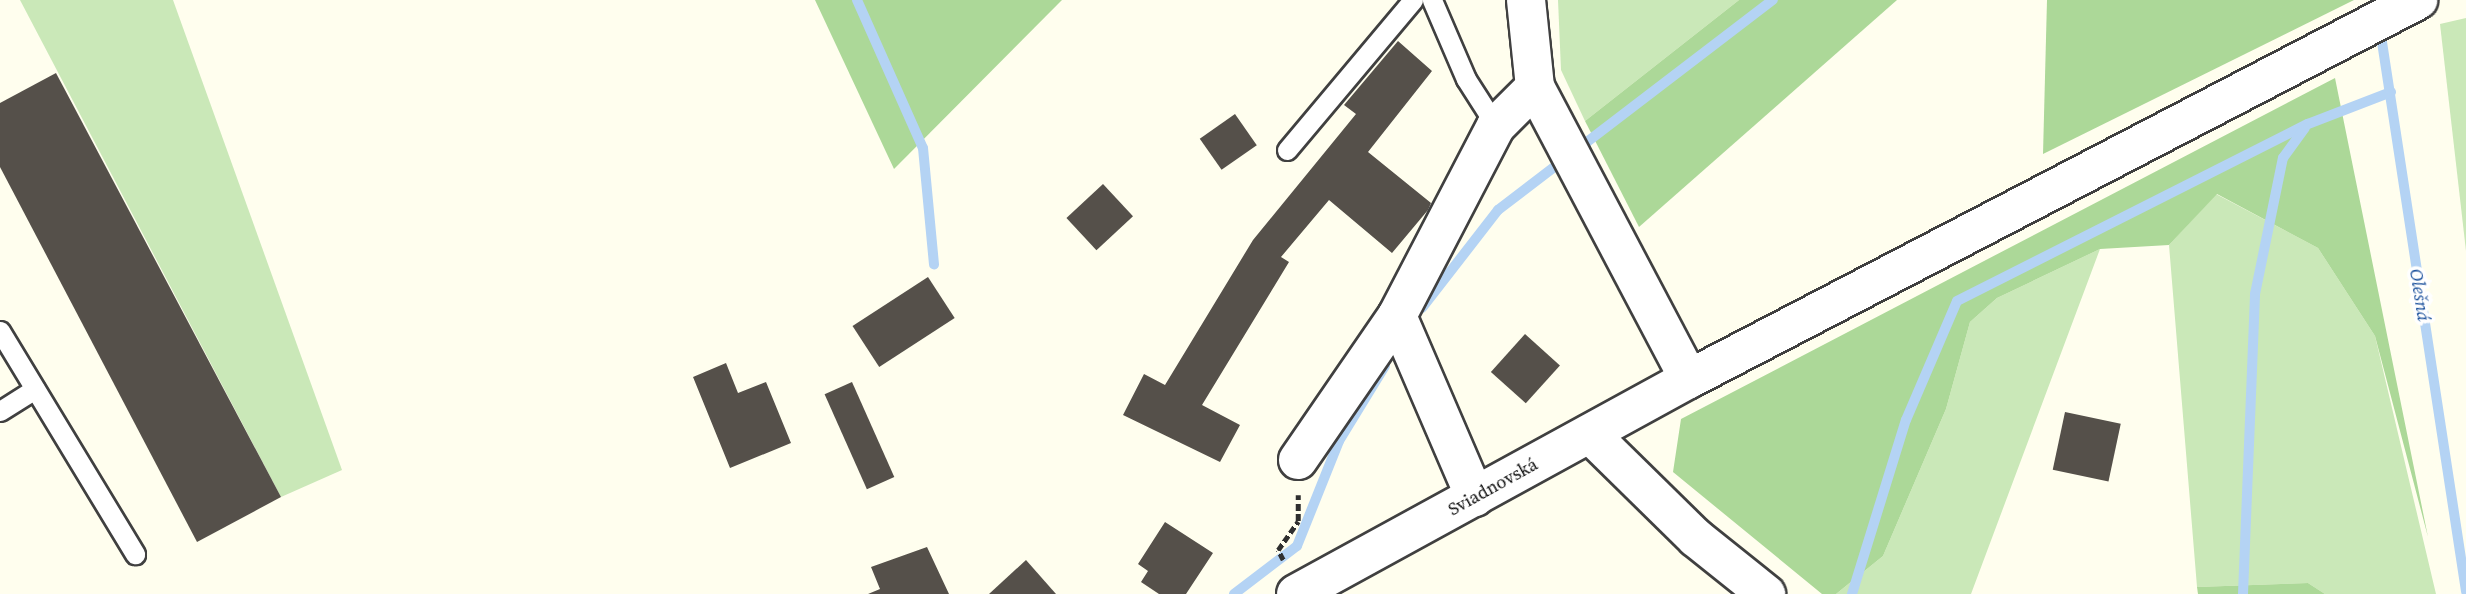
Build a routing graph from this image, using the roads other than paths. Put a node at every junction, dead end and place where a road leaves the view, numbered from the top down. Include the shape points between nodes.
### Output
1 (1413, 0) edge
2 (1432, 0) edge
3 (1527, 0) edge
4 (2418, 0) edge
5 (1535, 86) junction
6 (1496, 126) junction
7 (1287, 150) dead end
8 (0, 331) edge
9 (1401, 331) junction
10 (1689, 379) junction
11 (35, 389) junction
12 (0, 411) edge
13 (1590, 434) junction
14 (1298, 460) road end
15 (1475, 497) junction
16 (135, 554) dead end
17 (1296, 594) edge
18 (1766, 594) edge

1 - 7 lane
2 - 6 lane via 1466,79
3 - 5 street
4 - 10 street, Sviadnovská
5 - 6 street
5 - 10 street
6 - 9 street
8 - 11 lane
9 - 14 street
9 - 15 street
10 - 13 street, Sviadnovská
11 - 12 lane
11 - 16 lane
13 - 15 street, Sviadnovská
13 - 18 street via 1696,538
15 - 17 street, Sviadnovská

